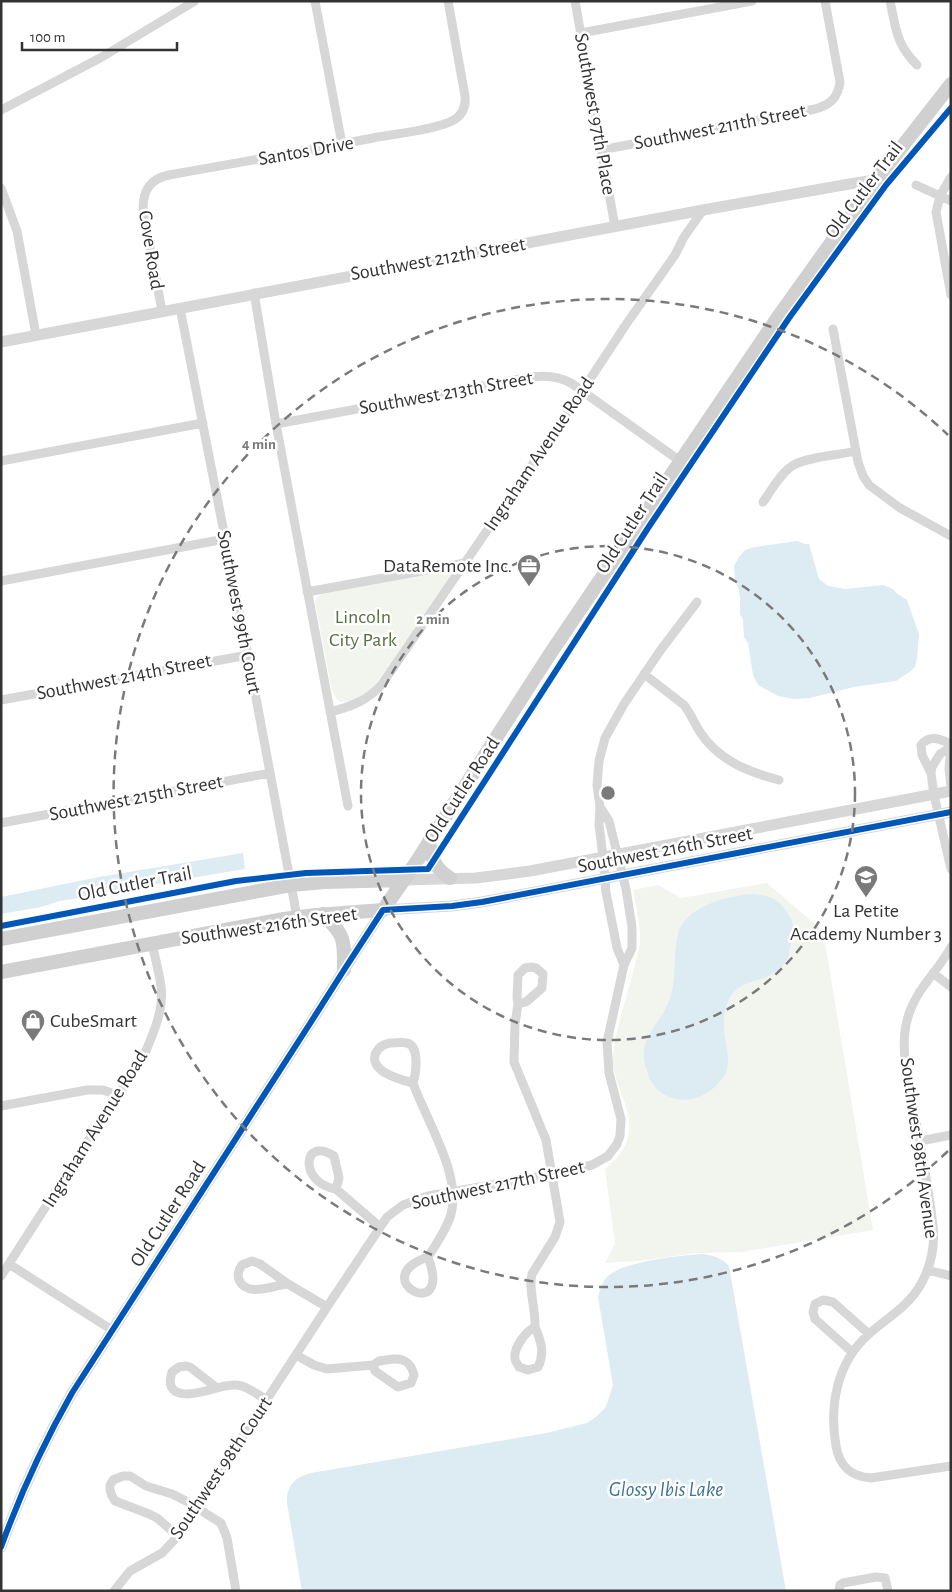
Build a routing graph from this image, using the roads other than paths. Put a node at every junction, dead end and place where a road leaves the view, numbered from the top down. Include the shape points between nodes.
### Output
1 (194, 1) edge
2 (315, 1) edge
3 (448, 1) edge
4 (575, 1) edge
5 (752, 1) edge
6 (825, 1) edge
7 (890, 1) edge
8 (581, 33) junction
9 (917, 65) dead end
10 (951, 84) edge
11 (1, 110) edge
12 (342, 144) junction
13 (601, 150) junction
14 (951, 177) edge
15 (876, 180) junction
16 (916, 185) dead end
17 (1, 188) edge
18 (146, 189) joint
19 (940, 196) junction
20 (951, 201) edge
21 (703, 210) junction
22 (615, 227) junction
23 (254, 293) junction
24 (951, 295) edge
25 (180, 308) junction
26 (162, 311) junction
27 (833, 329) dead end
28 (36, 335) junction
29 (1, 342) edge
30 (582, 390) junction
31 (203, 423) junction
32 (276, 424) junction
33 (856, 451) junction
34 (1, 461) edge
35 (680, 461) junction
36 (763, 502) dead end
37 (951, 536) edge
38 (225, 539) junction
39 (465, 563) junction
40 (1, 581) edge
41 (307, 592) junction
42 (697, 602) dead end
43 (248, 655) junction
44 (644, 674) junction
45 (1, 700) edge
46 (330, 712) junction
47 (951, 746) edge
48 (270, 773) junction
49 (931, 774) junction
50 (779, 780) dead end
51 (951, 787) edge
52 (951, 791) edge
53 (934, 795) junction
54 (348, 806) dead end
55 (600, 807) junction
56 (951, 812) edge
57 (939, 814) junction
58 (1, 823) edge
59 (429, 841) junction
60 (616, 855) junction
61 (603, 857) junction
62 (951, 868) edge
63 (623, 875) junction
64 (450, 878) junction
65 (605, 878) junction
66 (404, 880) junction
67 (291, 885) junction
68 (383, 910) junction
69 (323, 914) junction
70 (296, 917) junction
71 (1, 939) edge
72 (152, 944) junction
73 (951, 947) edge
74 (624, 965) junction
75 (344, 970) junction
76 (1, 972) edge
77 (933, 973) junction
78 (951, 987) edge
79 (518, 1004) dead end
80 (413, 1083) junction
81 (117, 1095) junction
82 (1, 1106) edge
83 (951, 1135) edge
84 (920, 1141) junction
85 (553, 1174) junction
86 (336, 1189) dead end
87 (453, 1192) junction
88 (380, 1227) junction
89 (428, 1258) dead end
90 (9, 1264) junction
91 (927, 1270) junction
92 (1, 1276) edge
93 (951, 1276) edge
94 (288, 1284) junction
95 (327, 1307) junction
96 (535, 1327) junction
97 (112, 1330) junction
98 (868, 1334) junction
99 (852, 1352) junction
100 (296, 1355) junction
101 (373, 1366) dead end
102 (216, 1388) junction
103 (267, 1400) junction
104 (951, 1466) edge
105 (198, 1507) junction
106 (178, 1536) junction
107 (1, 1547) edge
108 (114, 1591) edge
109 (236, 1591) edge
110 (839, 1591) edge
111 (888, 1591) edge

1 - 11 street via 110,52
2 - 12 street
3 - 12 street, Santos Drive via 465,92 464,109 456,119 445,124
4 - 8 street, Southwest 97th Place
5 - 8 street
6 - 13 street, Southwest 211th Street via 840,82 835,98 825,106
7 - 9 street via 900,43
8 - 13 street, Southwest 97th Place
10 - 15 main road, Old Cutler Road
12 - 18 street, Santos Drive via 169,175 154,180
13 - 22 street, Southwest 97th Place
14 - 19 street
15 - 21 street, Southwest 212th Street
15 - 35 main road, Old Cutler Road
16 - 19 street
17 - 28 street via 17,231
18 - 26 street, Cove Road via 143,209
19 - 20 street
19 - 24 street via 936,218
21 - 22 street, Southwest 212th Street
21 - 30 street, Ingraham Avenue Road
22 - 23 street, Southwest 212th Street
23 - 25 street, Southwest 212th Street
23 - 32 street
25 - 26 street, Southwest 212th Street
25 - 31 street, Southwest 99th Court
26 - 28 street, Southwest 212th Street
27 - 33 street
28 - 29 street, Southwest 212th Street
30 - 32 street, Southwest 213th Street via 559,378 534,376
30 - 35 street, Southwest 213th Street
30 - 39 street, Ingraham Avenue Road
31 - 34 street
31 - 38 street, Southwest 99th Court
32 - 41 street
33 - 36 street via 794,465
33 - 37 street via 860,469 869,485 900,508
35 - 59 main road, Old Cutler Road
38 - 40 street
38 - 43 street, Southwest 99th Court
39 - 41 street
39 - 46 street, Ingraham Avenue Road via 382,684 370,696
41 - 46 street
42 - 44 street
43 - 45 street, Southwest 214th Street
43 - 48 street, Southwest 99th Court
44 - 50 street via 684,705 719,753 744,770
44 - 55 street via 601,749 597,778
46 - 54 street
47 - 49 street via 940,754
47 - 49 street via 934,738 922,745 922,755
47 - 51 street
48 - 58 street, Southwest 215th Street
48 - 67 street, Southwest 99th Court
49 - 53 street
52 - 53 street, Southwest 216th Street
53 - 57 street
53 - 60 street, Southwest 216th Street
55 - 60 street via 609,821
55 - 61 street via 598,825
56 - 57 street, Southwest 216th Street
57 - 62 street
57 - 63 street, Southwest 216th Street
59 - 64 main road via 436,867
59 - 66 main road, Old Cutler Road
60 - 61 street, Southwest 216th Street
60 - 63 street
61 - 64 street, Southwest 216th Street via 530,871
61 - 65 street
63 - 65 street, Southwest 216th Street
63 - 74 street via 632,927 632,948
64 - 66 street, Southwest 216th Street
65 - 68 street, Southwest 216th Street via 459,905
65 - 74 street via 617,948
66 - 67 main road, Southwest 216th Street
66 - 68 main road, Old Cutler Road
67 - 70 street, Southwest 99th Court
67 - 71 main road, Southwest 216th Street
68 - 69 main road, Southwest 216th Street
68 - 75 street, Old Cutler Road
69 - 70 main road, Southwest 216th Street
69 - 75 main road via 340,933 344,946
70 - 72 main road, Southwest 216th Street
72 - 76 main road, Southwest 216th Street
72 - 81 street, Ingraham Avenue Road via 161,986 159,1012 145,1053
73 - 77 street, Southwest 98th Avenue
74 - 85 street, Southwest 217th Street via 608,1033 607,1053 621,1119 618,1141 608,1156 597,1164
75 - 97 street, Old Cutler Road
77 - 78 street
77 - 84 street, Southwest 98th Avenue via 916,996 905,1033 906,1066
79 - 85 street via 514,1062 543,1132
80 - 80 street via 380,1070 375,1058 377,1049 390,1043 410,1045 416,1056
80 - 87 street via 445,1155
81 - 82 street via 103,1090 87,1090
81 - 90 street, Ingraham Avenue Road
83 - 84 street
84 - 91 street, Southwest 98th Avenue via 934,1235
85 - 87 street, Southwest 217th Street
85 - 96 street via 559,1227 532,1274
86 - 88 street
87 - 88 street, Southwest 217th Street via 410,1202 394,1211
87 - 89 street via 451,1216
88 - 95 street, Southwest 217th Street
90 - 92 street, Ingraham Avenue Road
90 - 97 street
91 - 93 street
91 - 98 street, Southwest 98th Avenue via 921,1285 905,1305
94 - 94 street via 249,1289 238,1279 238,1271 242,1265 257,1262
94 - 95 street
95 - 100 street, Southwest 217th Street
96 - 96 street via 517,1347 515,1358 519,1367 528,1370 538,1367 542,1358 541,1342
97 - 107 street, Old Cutler Road via 42,1446
98 - 99 street, Southwest 98th Avenue
98 - 99 street via 833,1302 823,1300 816,1304 813,1312 816,1319
99 - 104 street, Southwest 98th Avenue via 840,1376 833,1413 842,1464 849,1472 871,1478
100 - 101 street via 326,1369
100 - 103 street, Southwest 98th Court
102 - 102 street via 179,1394 172,1388 170,1378 174,1370 186,1366
102 - 103 street via 243,1386
103 - 105 street, Southwest 98th Court
105 - 106 street, Southwest 98th Court
105 - 106 street via 130,1476 113,1480 110,1490 115,1501 157,1518
105 - 109 street via 224,1527
106 - 108 street, Southwest 98th Court via 162,1553 130,1571
110 - 111 street via 843,1583 876,1577 884,1578

